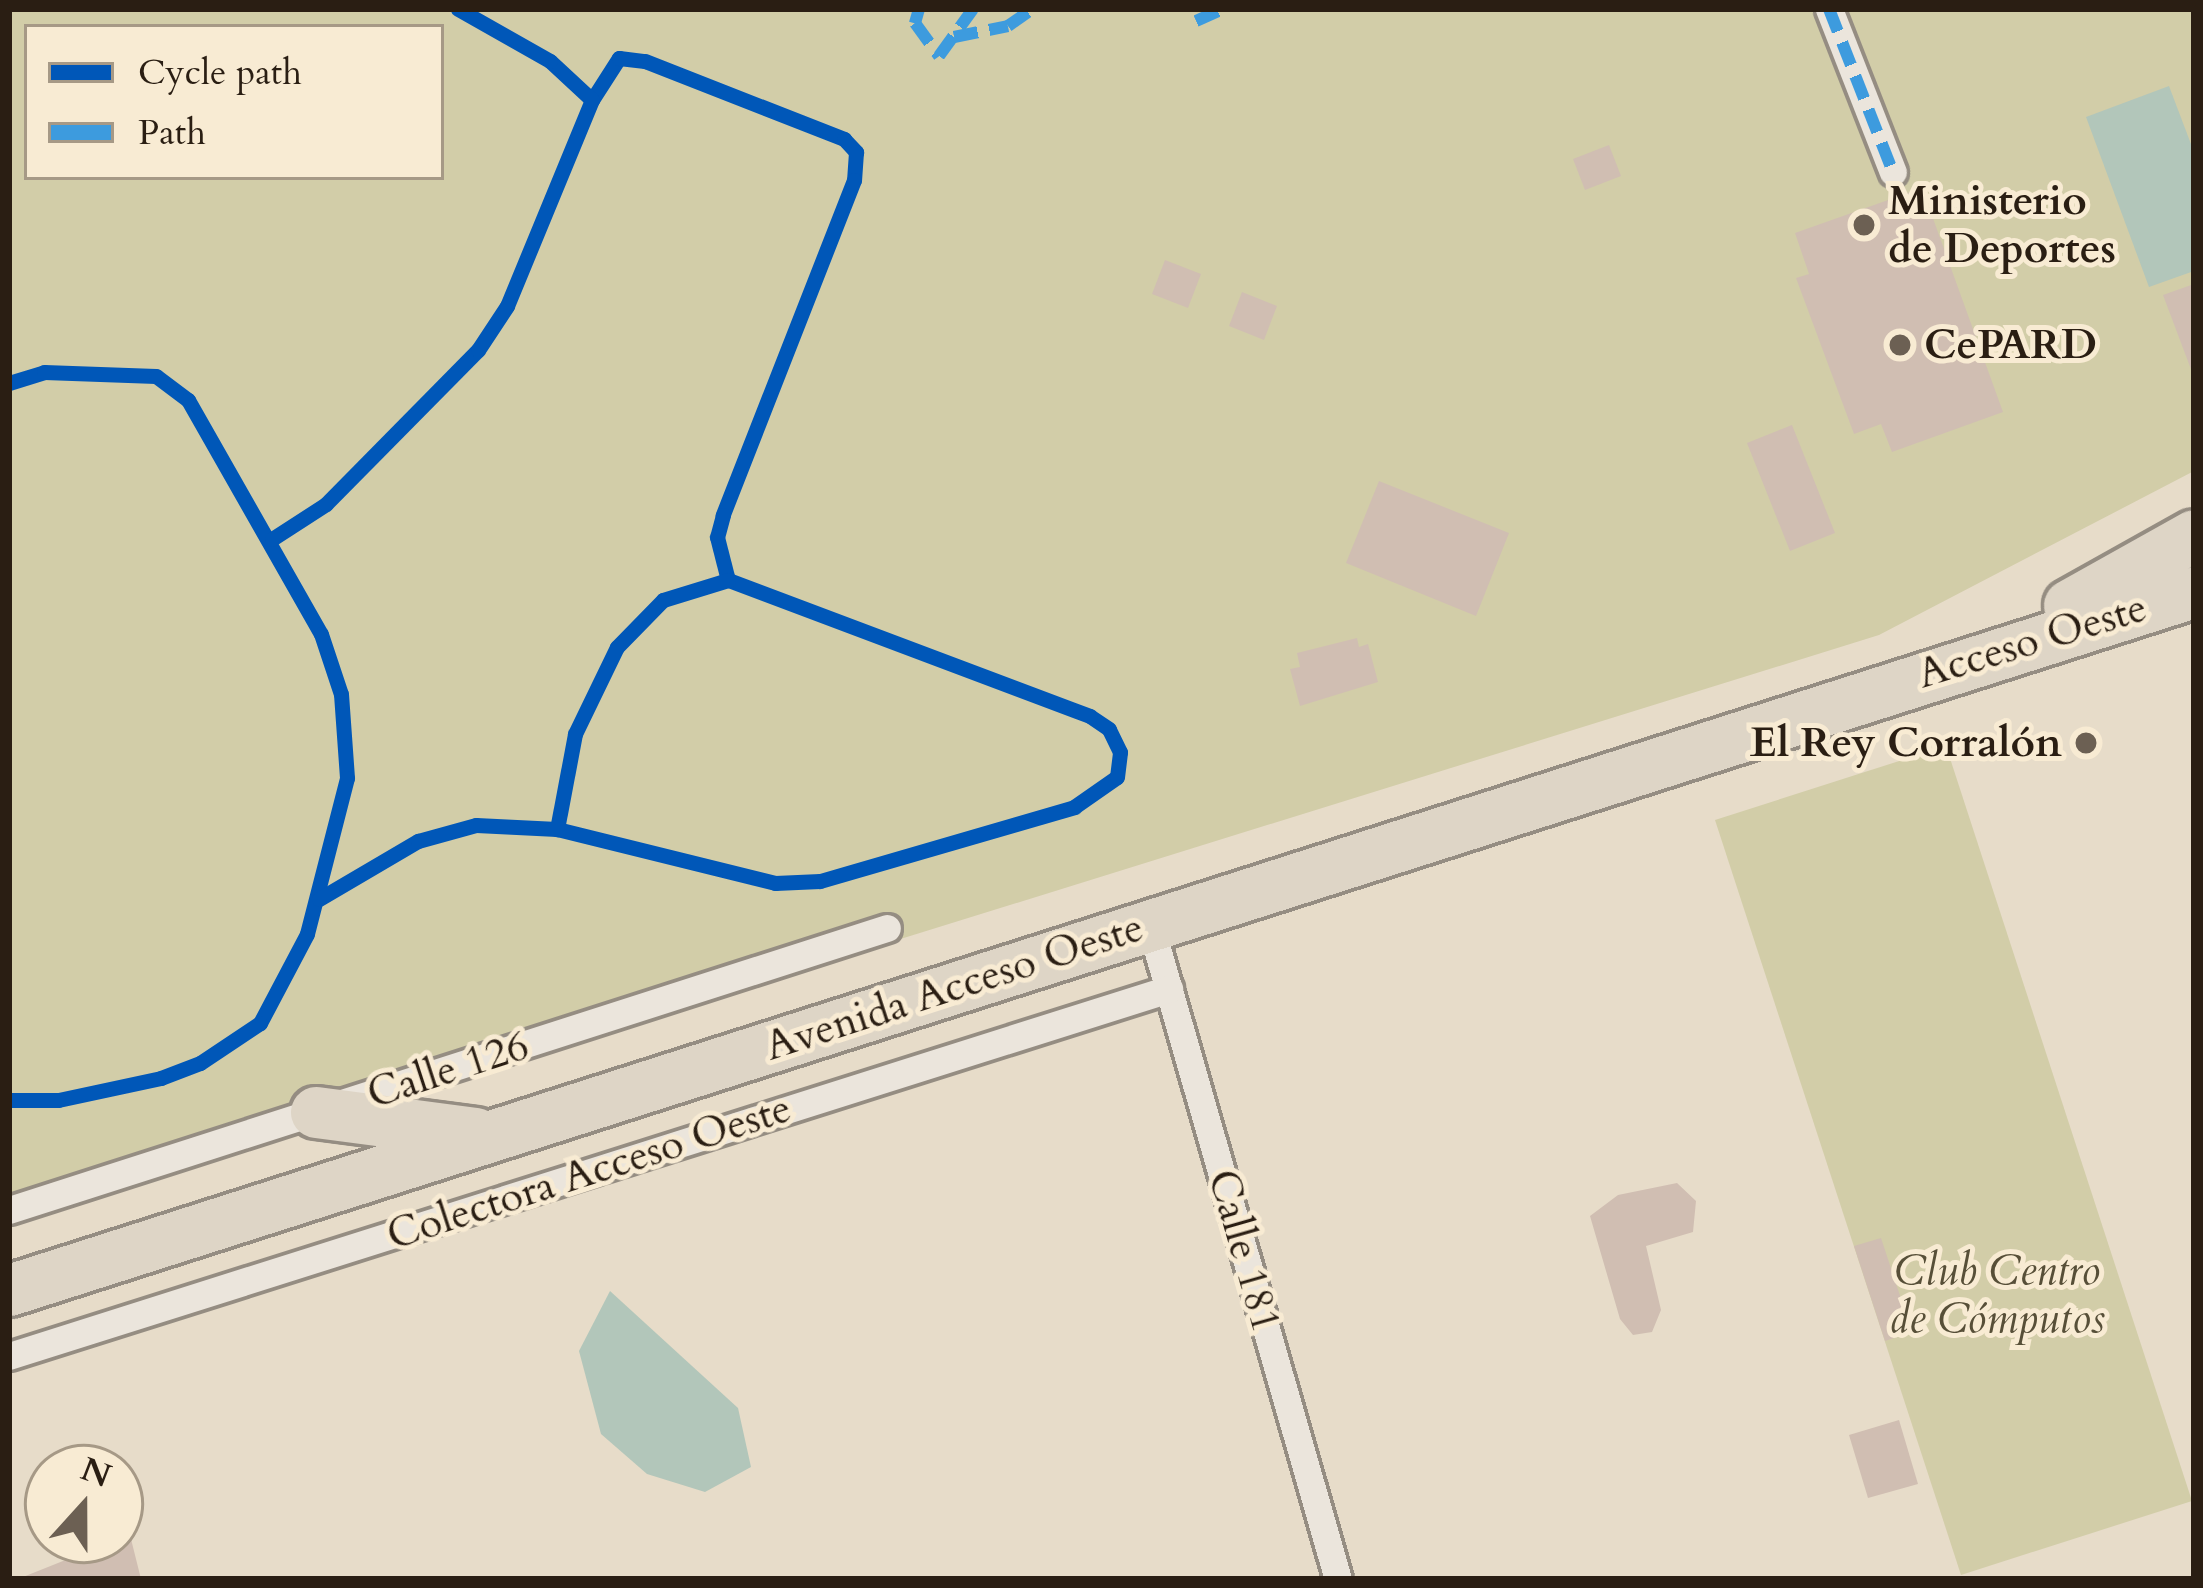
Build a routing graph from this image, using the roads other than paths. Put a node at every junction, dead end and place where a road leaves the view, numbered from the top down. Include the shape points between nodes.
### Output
1 (1829, 9) edge
2 (1893, 172) dead end
3 (2194, 535) edge
4 (2194, 592) edge
5 (1899, 683) junction
6 (1150, 923) junction
7 (886, 928) dead end
8 (1169, 989) junction
9 (316, 1112) junction
10 (495, 1135) junction
11 (9, 1210) edge
12 (9, 1291) edge
13 (9, 1356) edge
14 (1338, 1579) edge

1 - 2 street
3 - 5 highway, Acceso Oeste via 2117,582
4 - 5 highway, Acceso Oeste
5 - 6 highway, Avenida Acceso Oeste
6 - 8 street, Calle 181
6 - 10 highway, Avenida Acceso Oeste
7 - 9 street, Calle 126
8 - 13 street, Colectora Acceso Oeste
8 - 14 street, Calle 181
9 - 10 highway
9 - 11 street, Calle 126
10 - 12 highway, Avenida Acceso Oeste

